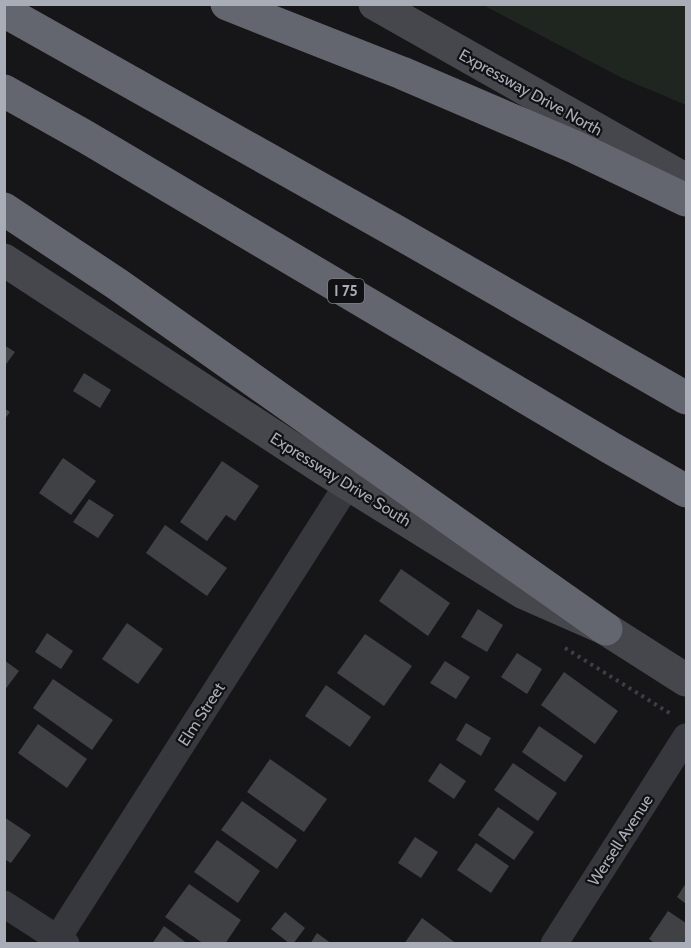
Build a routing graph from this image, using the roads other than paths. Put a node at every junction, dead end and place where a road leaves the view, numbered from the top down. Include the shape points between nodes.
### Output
1 (227, 4) edge
2 (375, 4) edge
3 (4, 10) edge
4 (4, 91) edge
5 (687, 180) edge
6 (687, 200) edge
7 (4, 209) edge
8 (4, 260) edge
9 (687, 398) edge
10 (348, 484) junction
11 (687, 491) edge
12 (606, 629) junction
13 (687, 680) edge
14 (687, 737) edge
15 (4, 904) edge
16 (59, 942) edge
17 (554, 944) edge

1 - 6 highway via 564,142
2 - 5 street, Expressway Drive North
3 - 9 highway
4 - 11 highway, I 75
7 - 12 highway via 117,284
8 - 10 street, Expressway Drive South
10 - 12 street, Expressway Drive South via 524,593
10 - 16 street, Elm Street
12 - 13 street, Expressway Drive South
14 - 17 street, Wersell Avenue
15 - 16 street

